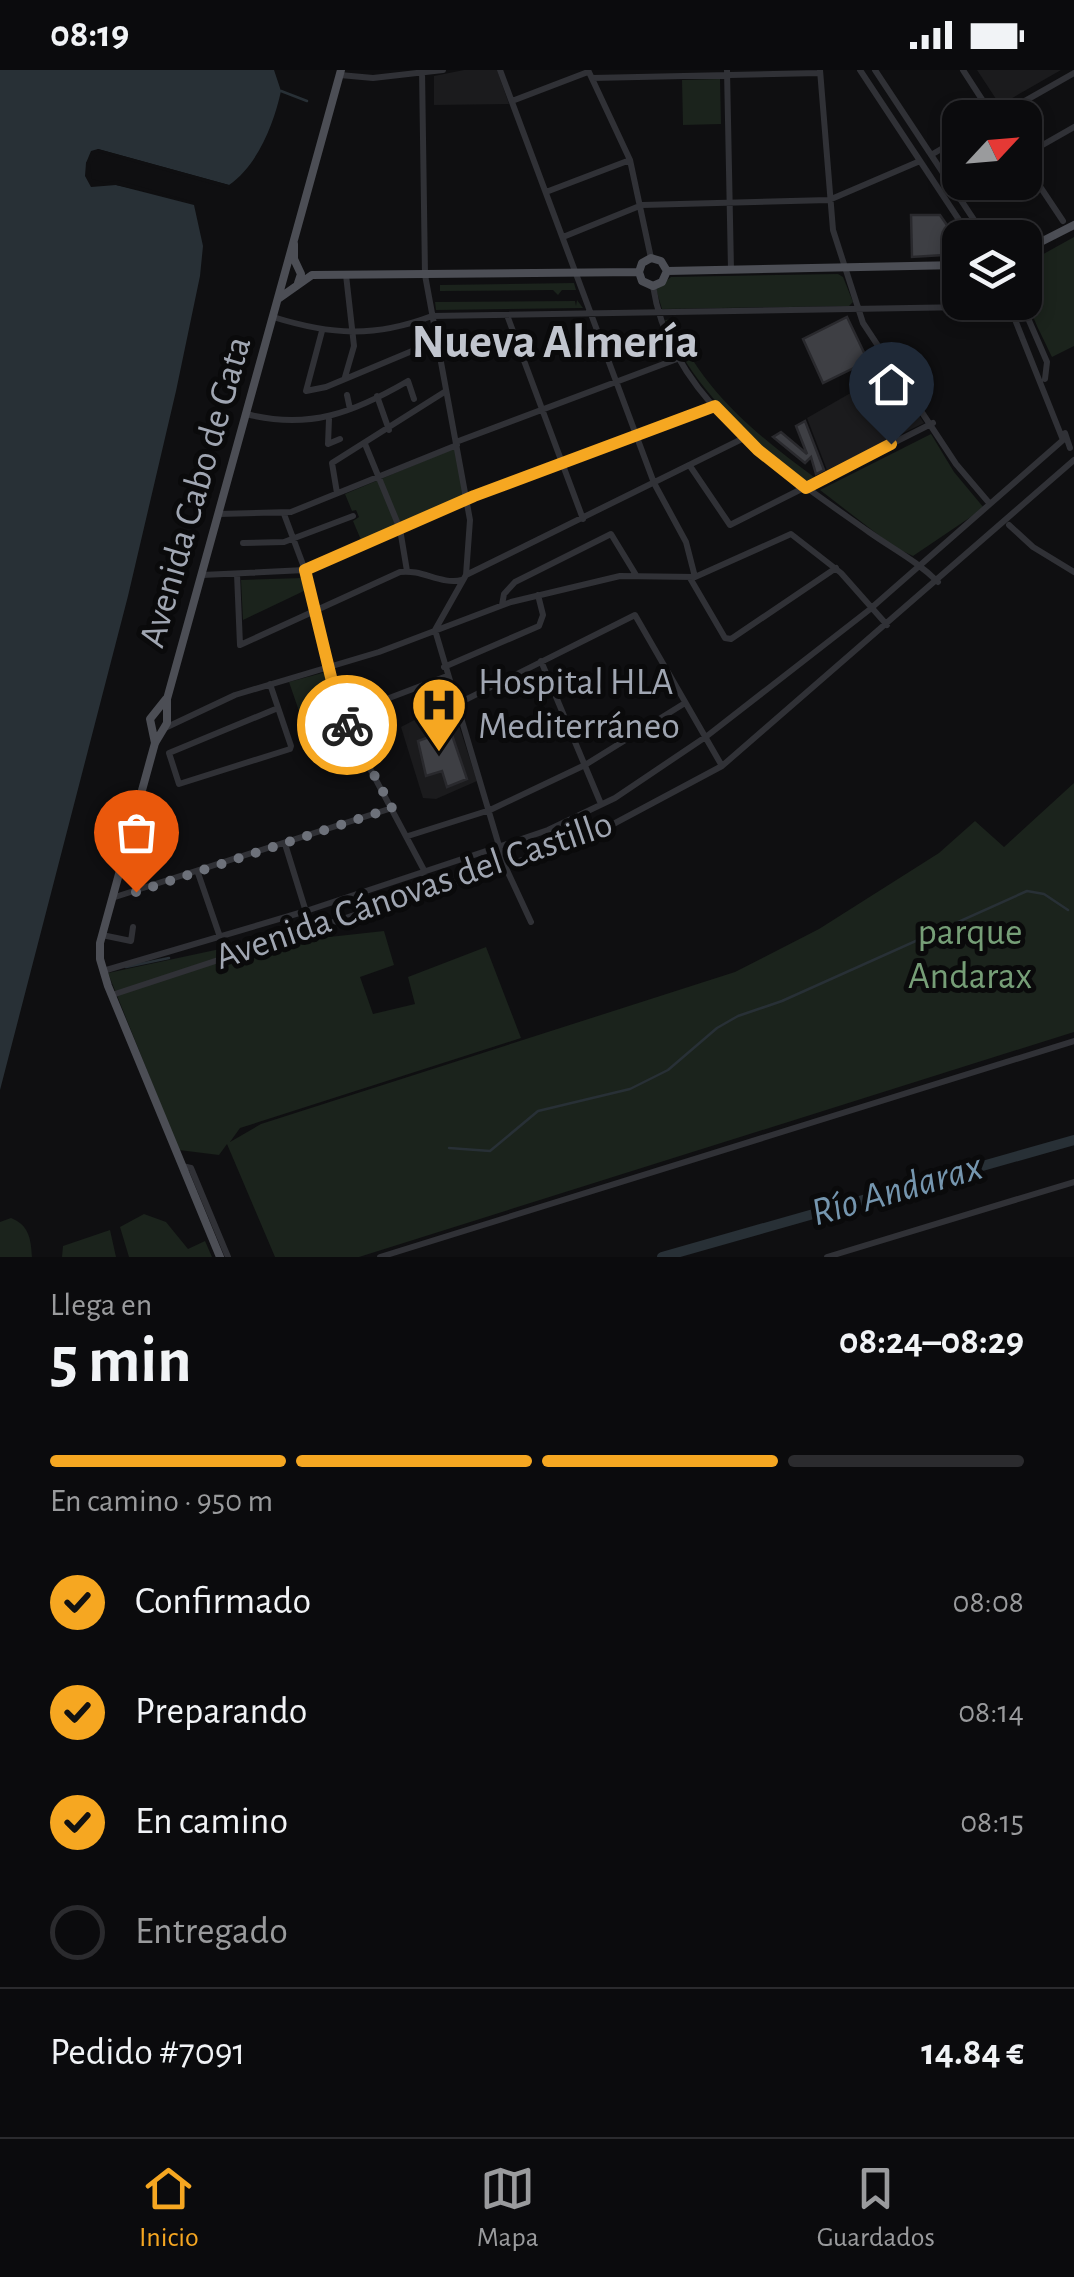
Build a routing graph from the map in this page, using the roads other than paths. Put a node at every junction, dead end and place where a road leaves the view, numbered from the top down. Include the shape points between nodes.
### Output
1 (443, 70) edge
2 (500, 70) edge
3 (860, 70) edge
4 (874, 70) edge
5 (963, 70) edge
6 (340, 72) edge
7 (422, 72) edge
8 (727, 72) edge
9 (820, 72) edge
10 (589, 73) edge
11 (1074, 73) edge
12 (570, 74) edge
13 (983, 100) edge
14 (1027, 100) edge
15 (512, 102) junction
16 (1074, 127) edge
17 (1042, 145) edge
18 (942, 149) edge
19 (931, 155) junction
20 (630, 160) junction
21 (920, 161) junction
22 (1042, 190) edge
23 (546, 192) junction
24 (829, 200) junction
25 (731, 202) junction
26 (642, 205) junction
27 (959, 220) edge
28 (974, 220) edge
29 (1063, 221) dead end
30 (1074, 225) edge
31 (563, 237) junction
32 (294, 240) junction
33 (1042, 242) edge
34 (651, 258) junction
35 (942, 265) edge
36 (285, 266) junction
37 (297, 266) junction
38 (842, 268) junction
39 (731, 270) junction
40 (667, 271) junction
41 (638, 272) junction
42 (576, 273) junction
43 (425, 274) junction
44 (312, 275) junction
45 (346, 275) junction
46 (298, 282) junction
47 (285, 286) junction
48 (653, 286) junction
49 (942, 305) edge
50 (858, 308) junction
51 (658, 313) junction
52 (506, 314) junction
53 (591, 314) junction
54 (273, 316) junction
55 (432, 316) junction
56 (1015, 320) edge
57 (1028, 320) edge
58 (322, 330) junction
59 (353, 332) junction
60 (436, 341) junction
61 (677, 359) junction
62 (344, 378) junction
63 (617, 382) junction
64 (446, 391) junction
65 (347, 395) dead end
66 (377, 396) junction
67 (414, 399) dead end
68 (715, 406) junction
69 (350, 409) junction
70 (542, 411) junction
71 (246, 414) junction
72 (329, 419) junction
73 (932, 423) junction
74 (389, 430) junction
75 (637, 435) junction
76 (746, 437) junction
77 (340, 438) dead end
78 (456, 443) junction
79 (1060, 443) junction
80 (365, 444) junction
81 (1073, 454) edge
82 (562, 463) junction
83 (690, 466) junction
84 (379, 478) junction
85 (654, 484) junction
86 (806, 488) junction
87 (337, 493) junction
88 (468, 500) junction
89 (990, 504) junction
90 (218, 514) junction
91 (284, 514) junction
92 (354, 516) dead end
93 (584, 519) junction
94 (1009, 525) dead end
95 (400, 530) junction
96 (294, 540) junction
97 (243, 543) dead end
98 (921, 565) junction
99 (836, 568) junction
100 (305, 570) junction
101 (407, 571) junction
102 (1074, 572) edge
103 (237, 574) junction
104 (636, 574) junction
105 (202, 575) junction
106 (465, 577) junction
107 (692, 577) junction
108 (938, 582) junction
109 (538, 594) junction
110 (502, 604) junction
111 (871, 608) junction
112 (316, 610) junction
113 (887, 625) junction
114 (435, 630) junction
115 (541, 660) junction
116 (328, 667) junction
117 (444, 667) junction
118 (447, 676) junction
119 (270, 684) junction
120 (167, 699) junction
121 (686, 702) junction
122 (455, 704) junction
123 (278, 708) junction
124 (156, 710) junction
125 (167, 716) junction
126 (342, 716) junction
127 (182, 719) junction
128 (159, 730) junction
129 (706, 738) junction
130 (585, 765) junction
131 (722, 766) junction
132 (601, 804) junction
133 (392, 808) junction
134 (490, 810) junction
135 (408, 836) junction
136 (286, 844) junction
137 (501, 846) junction
138 (505, 866) junction
139 (426, 870) junction
140 (198, 872) junction
141 (434, 889) junction
142 (112, 898) junction
143 (306, 911) junction
144 (531, 922) dead end
145 (133, 927) dead end
146 (311, 928) junction
147 (102, 935) junction
148 (220, 937) junction
149 (103, 972) junction
150 (112, 995) junction
151 (1074, 1041) edge
152 (182, 1166) junction
153 (1074, 1182) edge
154 (218, 1253) edge
155 (228, 1257) edge
156 (380, 1257) edge
157 (827, 1257) edge

1 - 7 street
2 - 15 street
3 - 21 street
4 - 19 street
5 - 13 street
6 - 7 street via 363,78
6 - 32 main road, Avenida Cabo de Gata
7 - 43 street
8 - 9 street
8 - 10 street
8 - 25 street
9 - 24 street
10 - 12 street
10 - 20 street
11 - 14 street
12 - 15 street
15 - 23 street
16 - 17 street
18 - 19 street
19 - 28 street
20 - 23 street
20 - 26 street
21 - 24 street
21 - 27 street
22 - 29 street
23 - 31 street
24 - 25 street
24 - 38 street
25 - 26 street
25 - 39 street
26 - 31 street
26 - 34 street
30 - 33 main road
31 - 42 street
32 - 36 main road, Avenida Cabo de Gata
32 - 37 main road, Avenida Cabo de Gata
34 - 40 main road
34 - 41 main road
35 - 38 main road
36 - 37 main road
36 - 47 main road, Avenida Cabo de Gata
37 - 44 main road
37 - 46 main road, Avenida Cabo de Gata
38 - 39 main road
38 - 50 street
39 - 40 main road
40 - 48 main road
41 - 42 main road
41 - 48 main road
42 - 43 main road
42 - 53 street
43 - 45 main road
43 - 55 street
44 - 45 main road
44 - 46 main road
45 - 59 street
46 - 47 main road
47 - 54 main road, Avenida Cabo de Gata
48 - 51 street
49 - 50 street
50 - 51 street
50 - 73 street via 867,334
51 - 53 street
51 - 61 street
52 - 53 street
52 - 55 street
52 - 70 street
53 - 63 street
54 - 58 street
54 - 71 main road, Avenida Cabo de Gata
55 - 59 street
55 - 60 street
56 - 79 street
57 - 81 street
58 - 59 street
58 - 62 street via 306,390
59 - 62 street
60 - 62 street
60 - 64 street
61 - 63 street
61 - 68 street
63 - 70 street
63 - 75 street
64 - 74 street
64 - 78 street
65 - 69 street
66 - 67 street via 408,381
66 - 69 street
66 - 74 street
68 - 75 street
68 - 76 street
69 - 72 street
70 - 78 street
70 - 82 street
71 - 72 street via 277,422
71 - 90 main road, Avenida Cabo de Gata
72 - 77 street via 328,444
73 - 86 street
73 - 89 street
74 - 80 street
75 - 82 street
75 - 85 street
76 - 83 street
76 - 86 street
78 - 84 street
78 - 88 street
79 - 81 street
79 - 89 street, Avenida Cánovas del Castillo
80 - 84 street
80 - 87 street via 332,463
81 - 108 street, Avenida Cánovas del Castillo
82 - 88 street
82 - 93 street
83 - 85 street
83 - 86 street via 730,525
84 - 87 street
84 - 95 street
85 - 93 street
85 - 107 street via 686,542
86 - 98 street
87 - 91 street
88 - 95 street
88 - 106 street
89 - 98 street, Avenida Cánovas del Castillo
90 - 91 street
90 - 105 main road, Avenida Cabo de Gata
91 - 96 street
92 - 96 street
93 - 106 street
94 - 102 street
95 - 100 street
95 - 101 street
96 - 97 street
96 - 100 street
98 - 108 street
98 - 111 street, Avenida Cánovas del Castillo
99 - 107 street via 792,534
99 - 107 street via 731,639 724,638
99 - 111 street
100 - 103 street
100 - 112 street
101 - 106 street via 448,583
101 - 112 street
103 - 105 street
103 - 112 street via 240,646
104 - 107 street
104 - 109 street
104 - 110 street via 610,534 516,582
105 - 120 main road, Avenida Cabo de Gata
106 - 114 street
108 - 113 street, Avenida Cánovas del Castillo
109 - 110 street
109 - 117 street via 539,626
110 - 114 street
111 - 113 street
111 - 129 street, Avenida Cánovas del Castillo
112 - 116 street
113 - 131 street, Avenida Cánovas del Castillo
114 - 116 street
114 - 117 street
115 - 121 street via 635,615
115 - 122 street
115 - 130 street
116 - 119 street
116 - 126 street
117 - 118 street
118 - 122 street
118 - 126 street
119 - 123 street
119 - 127 street
120 - 124 main road, Avenida Cabo de Gata
120 - 125 main road, Avenida Cabo de Gata
121 - 129 street
121 - 130 street
122 - 134 street
123 - 123 street via 169,753 180,784 290,749
124 - 125 main road
124 - 128 main road via 150,719
125 - 127 street
125 - 128 main road, Avenida Cabo de Gata
126 - 133 street
127 - 128 street
128 - 142 main road
129 - 131 street
129 - 132 street, Avenida Cánovas del Castillo
130 - 132 street
130 - 134 street
131 - 138 street, Avenida Cánovas del Castillo via 604,829
132 - 137 street, Avenida Cánovas del Castillo
133 - 135 street
133 - 136 street
134 - 135 street
134 - 137 street
135 - 139 street
136 - 140 street
136 - 143 street
137 - 138 street
137 - 139 street, Avenida Cánovas del Castillo
138 - 141 street, Avenida Cánovas del Castillo
138 - 144 street
139 - 141 street
139 - 143 street, Avenida Cánovas del Castillo
140 - 142 street
140 - 148 street
141 - 146 street, Avenida Cánovas del Castillo
142 - 147 main road
143 - 146 street
143 - 148 street, Avenida Cánovas del Castillo
145 - 147 street via 131,940
146 - 150 street, Avenida Cánovas del Castillo
147 - 149 main road
148 - 149 street, Avenida Cánovas del Castillo
149 - 150 main road
150 - 152 main road
151 - 156 street
152 - 154 main road
152 - 155 street via 193,1172
153 - 157 street

